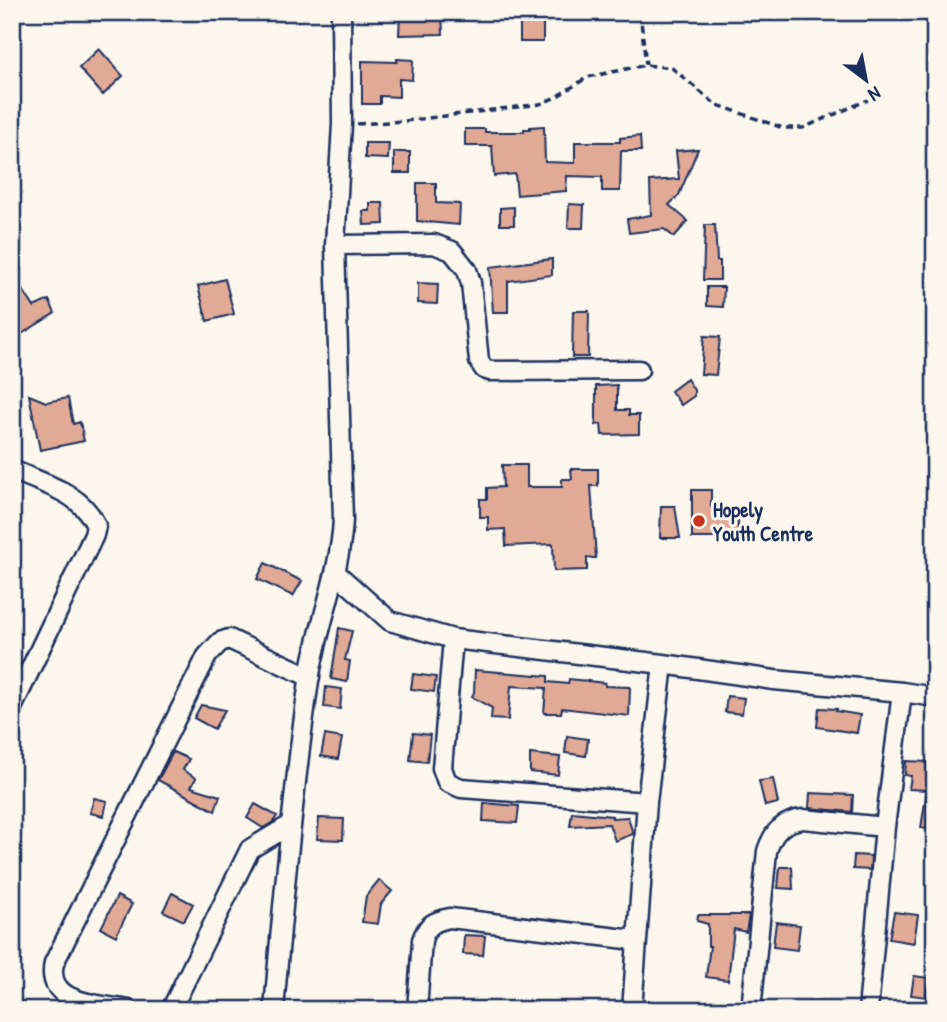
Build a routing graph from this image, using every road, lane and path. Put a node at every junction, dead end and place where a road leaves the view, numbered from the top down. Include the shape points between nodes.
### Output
1 (341, 12) edge
2 (640, 12) edge
3 (646, 65) junction
4 (868, 100) dead end
5 (342, 124) junction
6 (335, 245) junction
7 (639, 370) dead end
8 (12, 470) edge
9 (335, 573) junction
10 (453, 639) junction
11 (663, 664) junction
12 (310, 677) junction
13 (902, 692) junction
14 (935, 697) edge
15 (12, 708) edge
16 (647, 802) junction
17 (290, 825) junction
18 (885, 827) junction
19 (635, 940) junction
20 (129, 1010) edge
21 (171, 1010) edge
22 (274, 1010) edge
23 (417, 1010) edge
24 (632, 1010) edge
25 (751, 1010) edge
26 (868, 1010) edge

1 - 5 street
2 - 3 path
3 - 4 path via 672,68 715,104 783,128 803,128
3 - 5 path via 588,77 540,104
5 - 6 street
6 - 7 street via 434,244 453,251 471,283 479,361 484,369
6 - 9 street via 343,520
8 - 15 street via 78,501 96,526
9 - 10 street via 390,621
9 - 12 street
10 - 11 street
10 - 16 street via 442,768 447,782 460,788
11 - 13 street
11 - 16 street
12 - 17 street
12 - 20 street via 229,639 207,656 54,962 57,988 66,997
13 - 14 street
13 - 18 street
16 - 19 street
17 - 21 street via 250,849
17 - 22 street
18 - 25 street via 803,819 776,831 766,851
18 - 26 street
19 - 23 street via 439,920 425,930 422,940
19 - 24 street

